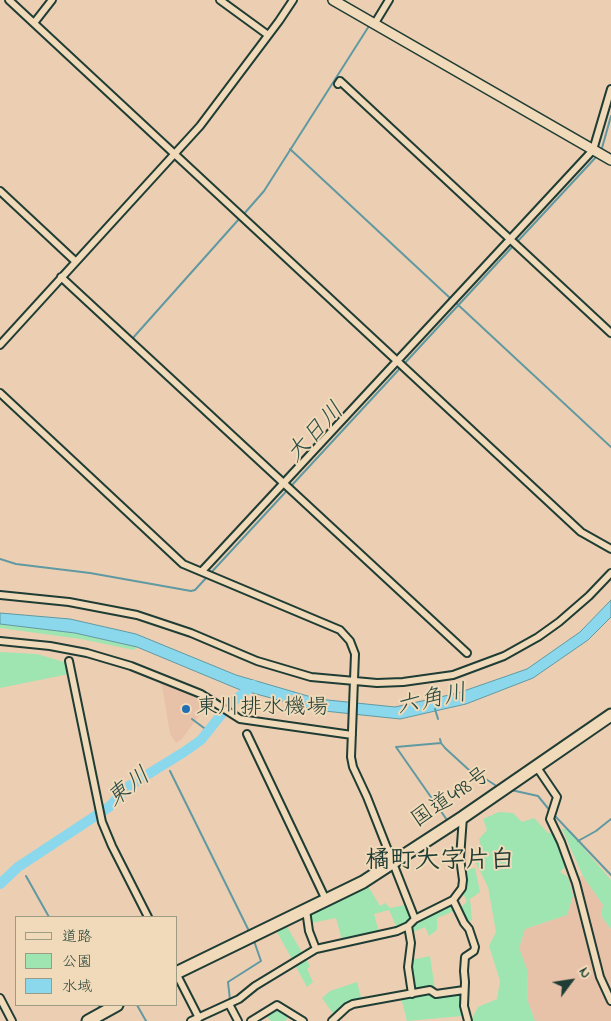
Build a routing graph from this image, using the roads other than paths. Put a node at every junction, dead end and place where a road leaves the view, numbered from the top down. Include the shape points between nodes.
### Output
1 (9, 0) edge
2 (52, 0) edge
3 (220, 0) edge
4 (293, 0) edge
5 (333, 0) edge
6 (389, 0) edge
7 (34, 23) junction
8 (375, 23) junction
9 (268, 35) junction
10 (338, 84) dead end
11 (611, 89) edge
12 (594, 150) junction
13 (174, 154) junction
14 (611, 160) edge
15 (0, 191) edge
16 (510, 240) junction
17 (75, 261) junction
18 (61, 277) junction
19 (611, 333) edge
20 (0, 345) edge
21 (397, 362) junction
22 (0, 393) edge
23 (284, 483) junction
24 (611, 549) edge
25 (202, 571) junction
26 (611, 573) edge
27 (0, 595) edge
28 (0, 641) edge
29 (467, 653) dead end
30 (69, 661) dead end
31 (355, 683) junction
32 (611, 715) edge
33 (352, 733) junction
34 (247, 734) dead end
35 (536, 766) junction
36 (463, 817) junction
37 (393, 863) junction
38 (326, 900) junction
39 (453, 900) junction
40 (306, 910) junction
41 (147, 916) edge
42 (415, 919) junction
43 (408, 926) junction
44 (316, 949) junction
45 (178, 972) edge
46 (178, 977) edge
47 (464, 990) junction
48 (412, 994) junction
49 (0, 998) edge
50 (611, 1001) edge
51 (229, 1004) junction
52 (115, 1006) edge
53 (199, 1018) junction
54 (12, 1021) edge
55 (88, 1021) edge
56 (191, 1021) edge
57 (238, 1021) edge
58 (251, 1021) edge
59 (303, 1021) edge
60 (332, 1021) edge
61 (468, 1021) edge

1 - 7 street
2 - 7 street
3 - 9 street
4 - 9 street
5 - 8 street
6 - 8 street
7 - 13 street
8 - 12 street
9 - 13 street via 200,126
10 - 16 street via 340,81
11 - 12 street
12 - 14 street
12 - 16 street
13 - 17 street
13 - 21 street
15 - 17 street
16 - 19 street
16 - 21 street
17 - 18 street
18 - 20 street
18 - 23 street
21 - 23 street
21 - 24 street via 581,532
22 - 25 street via 182,564
23 - 25 street
23 - 29 street
25 - 31 street via 340,630 356,654
26 - 31 street via 554,626 496,660 425,680
27 - 31 street via 69,602 137,615 191,633 257,661 311,677
28 - 33 street via 50,646 96,656 160,676 201,694 240,719
30 - 41 street via 101,819
31 - 33 street
32 - 35 highway, 国道498号
33 - 37 street via 353,767
34 - 38 street
35 - 36 highway, 国道498号
35 - 50 street via 556,793 551,824 576,884 600,977
36 - 37 highway, 国道498号
36 - 39 street via 460,858 463,880 462,888
37 - 38 highway, 国道498号
37 - 42 street
38 - 40 highway, 国道498号
39 - 42 street
39 - 47 street via 475,947 466,957
40 - 44 street via 309,932
40 - 45 highway, 国道498号
42 - 43 street
43 - 44 street
43 - 48 street
44 - 51 street
46 - 53 street
47 - 48 street via 436,994 430,990
47 - 61 street
48 - 60 street via 353,1004
49 - 54 street
51 - 53 street
51 - 57 street
52 - 55 highway
53 - 56 street
58 - 59 street via 277,1005

